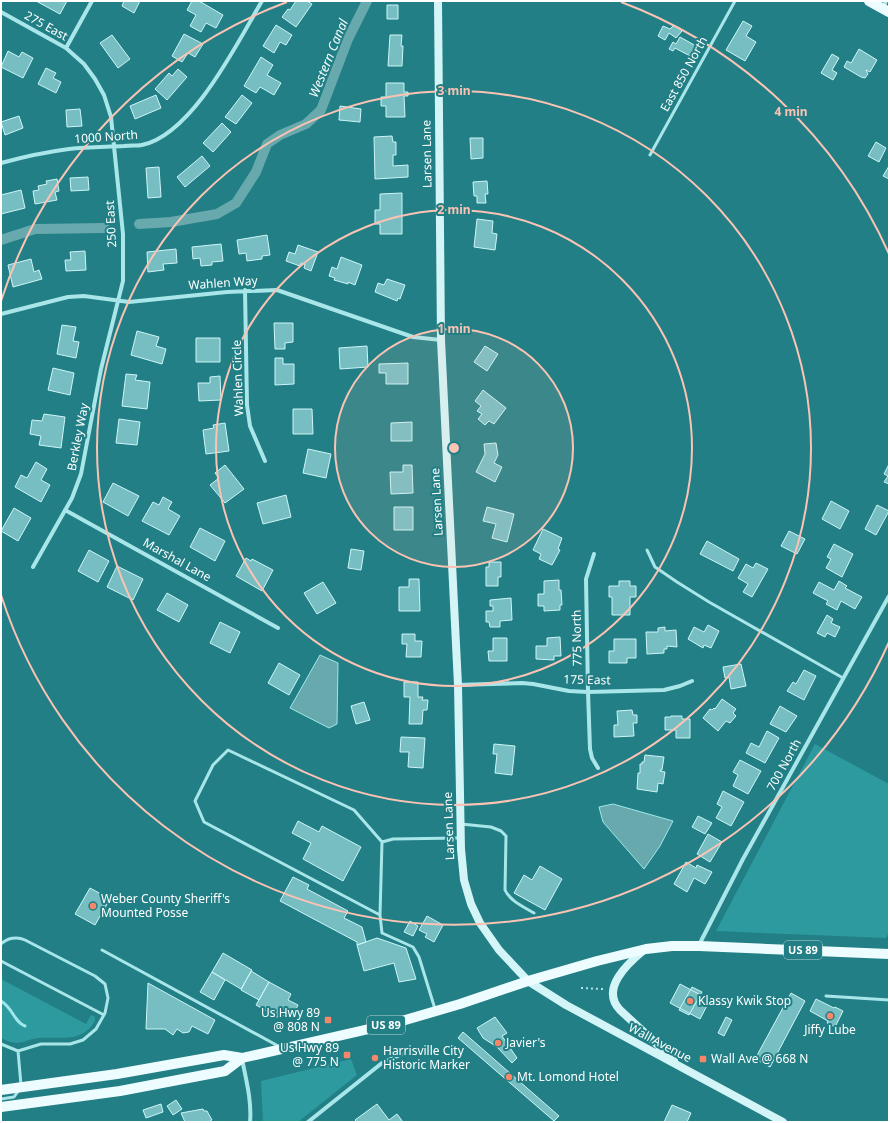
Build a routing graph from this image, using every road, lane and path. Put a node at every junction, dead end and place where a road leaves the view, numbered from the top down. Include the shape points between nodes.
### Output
1 (92, 1) edge
2 (262, 1) edge
3 (438, 1) edge
4 (735, 1) edge
5 (869, 1) edge
6 (886, 7) edge
7 (1, 12) edge
8 (66, 48) junction
9 (114, 146) junction
10 (650, 155) dead end
11 (1, 163) edge
12 (245, 290) junction
13 (118, 301) junction
14 (1, 314) edge
15 (441, 340) junction
16 (265, 461) dead end
17 (65, 510) junction
18 (647, 550) dead end
19 (594, 554) dead end
20 (33, 568) dead end
21 (889, 596) edge
22 (278, 628) dead end
23 (843, 678) junction
24 (692, 681) dead end
25 (458, 685) junction
26 (588, 692) junction
27 (598, 768) dead end
28 (461, 824) junction
29 (461, 838) junction
30 (382, 842) junction
31 (534, 913) dead end
32 (380, 914) junction
33 (1, 944) edge
34 (699, 946) junction
35 (646, 949) junction
36 (102, 950) dead end
37 (889, 954) edge
38 (1, 961) edge
39 (528, 981) junction
40 (581, 988) dead end
41 (603, 989) dead end
42 (826, 996) dead end
43 (889, 1000) edge
44 (436, 1010) junction
45 (104, 1015) junction
46 (1, 1044) edge
47 (284, 1049) junction
48 (18, 1051) junction
49 (402, 1054) dead end
50 (242, 1058) junction
51 (682, 1067) junction
52 (21, 1088) junction
53 (1, 1090) edge
54 (1, 1099) edge
55 (1, 1107) edge
56 (250, 1122) edge
57 (308, 1122) edge
58 (783, 1122) edge

1 - 8 street
2 - 9 street, 1000 North via 212,85 178,125 160,138 142,145
3 - 15 main road, Larsen Lane
4 - 10 lane, East 850 North
5 - 6 main road
7 - 8 street, 275 East
8 - 9 street, 275 East via 84,64 104,95 111,117
9 - 11 street, 1000 North via 69,149
9 - 13 street, 250 East via 123,234 123,282
12 - 13 street, Wahlen Way
12 - 15 street, Wahlen Way via 277,290 409,336
12 - 16 street, Wahlen Circle via 247,405 250,426
13 - 14 street, Wahlen Way via 84,296 68,297
13 - 17 street, Berkley Way via 101,369 81,474
15 - 25 main road, Larsen Lane
17 - 20 street, Berkley Way
17 - 22 street, Marshal Lane
18 - 23 lane via 655,567 677,582
19 - 26 street, 775 North via 586,579
21 - 23 street, 700 North
23 - 34 street, 700 North via 743,859
24 - 26 street, 175 East via 664,690
25 - 26 street, 175 East via 522,683
25 - 28 main road, Larsen Lane
26 - 27 street, 775 North via 590,749
28 - 29 main road, Larsen Lane
28 - 31 lane via 491,827 506,836 505,890 512,899
29 - 30 lane via 393,839
29 - 39 main road, Larsen Lane via 464,880 471,904 480,923
30 - 32 lane
30 - 32 lane via 354,810 228,750 213,765 195,801 204,822
32 - 44 lane via 382,933 413,947 419,957
33 - 45 lane via 5,940 19,937 95,976 105,984 108,998
34 - 35 main road, US 89
34 - 37 main road, US 89
35 - 39 main road, US 89
35 - 51 main road via 634,958 616,981 613,995 615,1003
36 - 47 lane
38 - 45 lane
39 - 44 main road, US 89
39 - 51 main road, Wall Avenue via 566,1005
40 - 41 path
42 - 43 lane
44 - 47 main road, US 89 via 395,1023
45 - 48 lane via 96,1029 83,1040 70,1044 41,1044
46 - 48 lane
47 - 50 main road, US 89
48 - 52 lane
49 - 57 street via 382,1063
50 - 52 main road, US 89 via 224,1055
50 - 55 main road, US 89 via 225,1071 120,1092
50 - 56 street
51 - 58 main road, Wall Avenue
52 - 53 main road, US 89
52 - 54 lane via 14,1097

